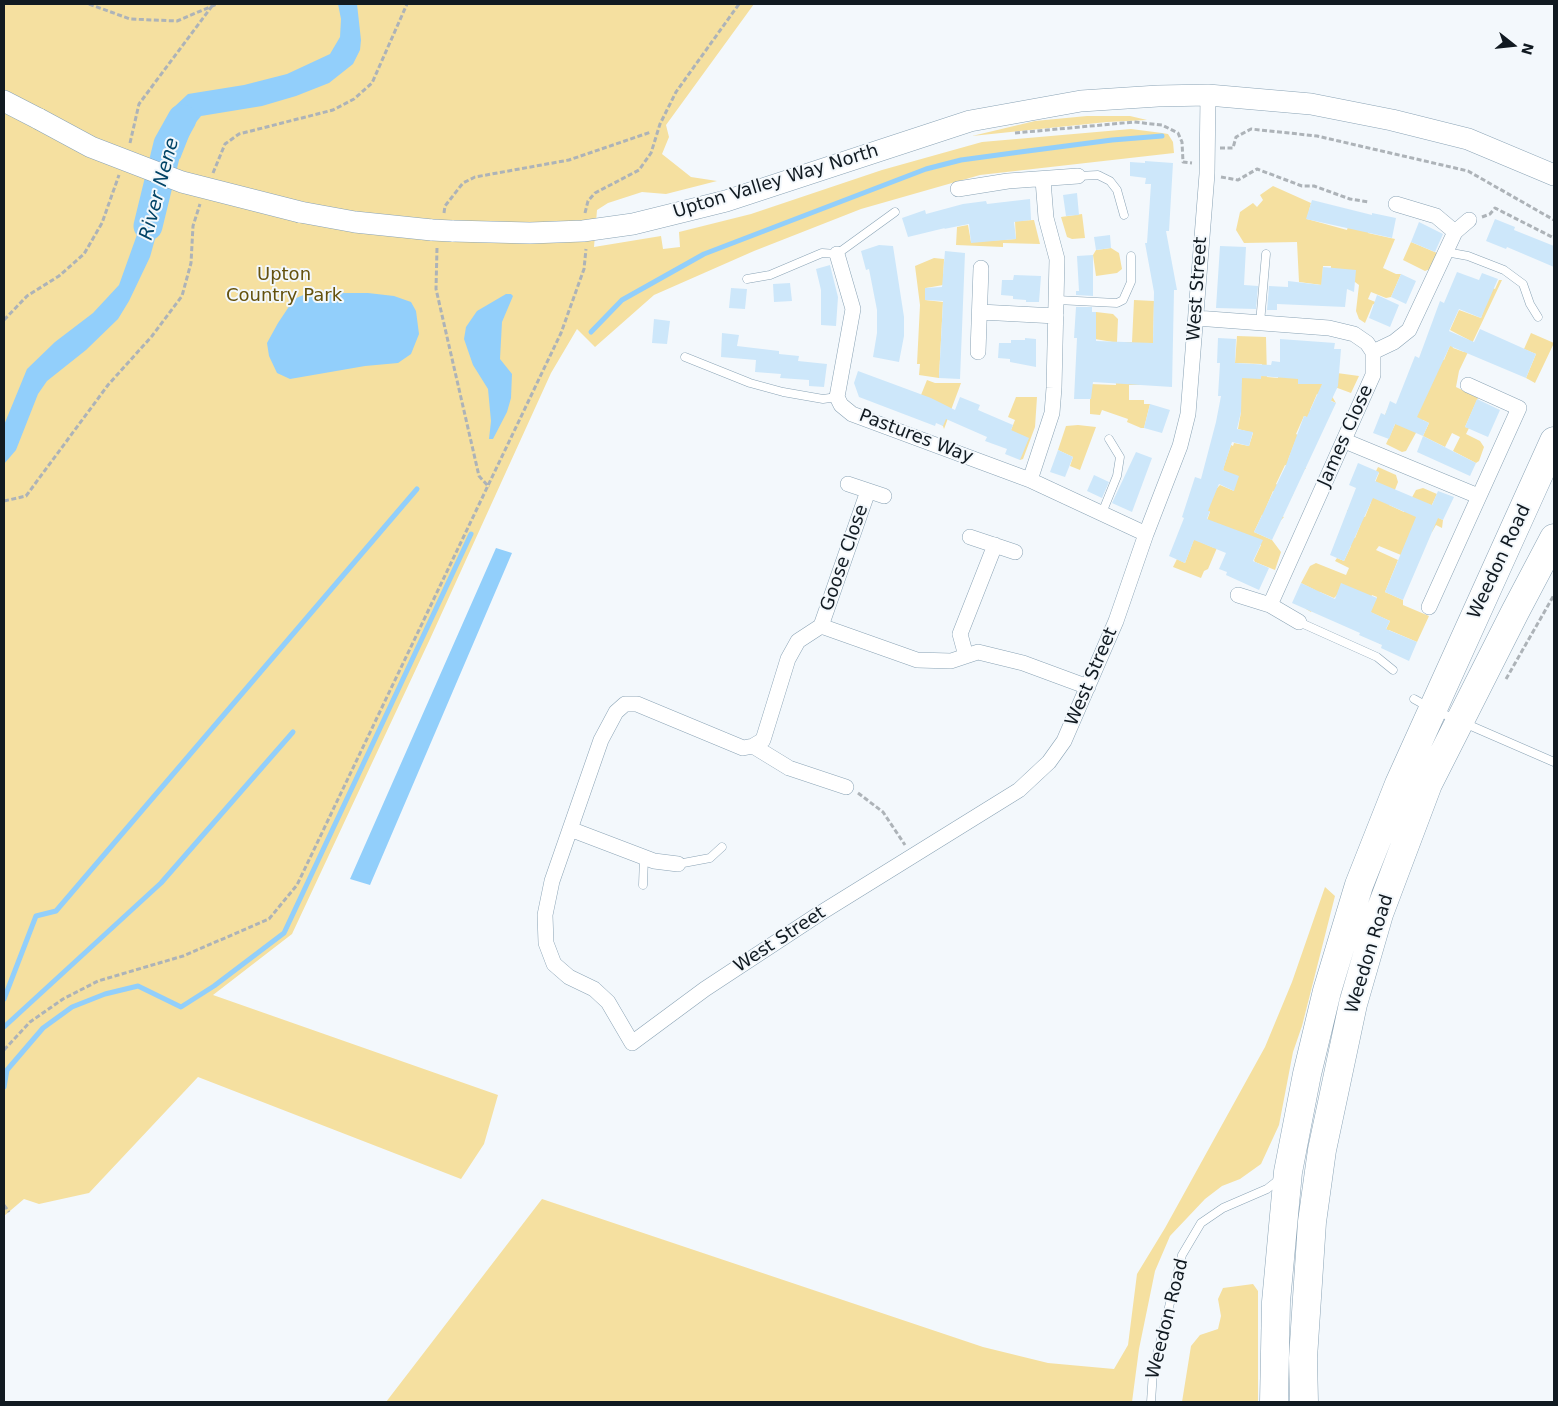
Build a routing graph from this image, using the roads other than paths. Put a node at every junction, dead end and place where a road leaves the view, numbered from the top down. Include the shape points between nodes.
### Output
1 (1208, 95) junction
2 (4, 101) edge
3 (1554, 175) edge
4 (1078, 176) joint
5 (1043, 180) junction
6 (958, 189) dead end
7 (1396, 204) dead end
8 (895, 212) dead end
9 (1124, 215) dead end
10 (1469, 220) road end
11 (1455, 232) junction
12 (1446, 252) junction
13 (837, 254) junction
14 (1266, 254) dead end
15 (1131, 256) dead end
16 (981, 268) dead end
17 (747, 278) dead end
18 (1057, 300) junction
19 (980, 312) junction
20 (1056, 316) junction
21 (1538, 317) dead end
22 (1196, 318) junction
23 (1260, 323) junction
24 (978, 352) dead end
25 (1373, 352) junction
26 (685, 358) dead end
27 (1468, 385) dead end
28 (837, 397) junction
29 (1109, 439) dead end
30 (1345, 441) junction
31 (1551, 453) edge
32 (1030, 480) junction
33 (848, 484) dead end
34 (868, 491) junction
35 (884, 496) dead end
36 (1478, 496) junction
37 (1102, 514) junction
38 (1146, 534) junction
39 (970, 536) dead end
40 (1554, 538) edge
41 (995, 545) junction
42 (1016, 552) dead end
43 (1238, 595) dead end
44 (1270, 605) junction
45 (1429, 607) dead end
46 (1299, 622) joint
47 (821, 626) junction
48 (966, 656) junction
49 (1393, 670) dead end
50 (1088, 687) junction
51 (1423, 704) junction
52 (1460, 721) junction
53 (754, 746) junction
54 (1554, 762) edge
55 (846, 787) road end
56 (570, 829) junction
57 (722, 847) dead end
58 (644, 857) junction
59 (678, 864) joint
60 (644, 885) dead end
61 (1288, 1172) junction
62 (1151, 1402) edge
63 (1274, 1402) edge
64 (1304, 1402) edge

1 - 2 street, Upton Valley Way North, bridge via 1081,101 970,121 726,201 633,224 583,231 530,233 432,230 300,212 182,182 91,147
1 - 3 street, Upton Valley Way North via 1310,104 1392,120 1468,139
1 - 22 street, West Street via 1207,174
4 - 5 street
4 - 9 lane via 1098,175 1110,181 1117,190
5 - 6 street
5 - 18 street via 1046,218 1056,260
7 - 11 street via 1436,216
8 - 13 lane
10 - 11 street
11 - 12 street
12 - 21 lane via 1468,256 1504,270 1523,284
12 - 25 street via 1409,330
13 - 17 lane via 822,254 770,275
13 - 28 street via 853,309
14 - 23 lane
15 - 18 lane via 1131,282 1123,300 1116,303
16 - 19 street
18 - 20 street
19 - 20 street
19 - 24 street
20 - 32 street via 1052,413
22 - 23 street
22 - 38 street, West Street via 1188,414 1180,446
23 - 25 street via 1329,328 1354,334
25 - 30 street, James Close via 1373,375
26 - 28 lane via 783,392 823,399
27 - 36 street via 1519,408
28 - 32 street, Pastures Way via 852,414
29 - 37 lane via 1120,457 1117,476
30 - 36 street
30 - 44 street, James Close
31 - 51 highway, Weedon Road
32 - 37 street, Pastures Way
33 - 34 street, Goose Close
34 - 35 street, Goose Close
34 - 47 street, Goose Close
36 - 45 street
37 - 38 street, Pastures Way
38 - 50 street, West Street via 1116,621
39 - 41 street
40 - 52 highway, Weedon Road
41 - 42 street
41 - 48 street via 960,634
43 - 44 street
44 - 46 street
46 - 49 lane via 1378,657
47 - 48 street via 917,660 951,661
47 - 53 street via 798,640 788,659 763,740
48 - 50 street via 978,652 1023,662
50 - 56 street, West Street via 1064,741 1049,762 1019,790 818,914 632,1042 608,1002 594,989 569,977 554,964 546,942 545,915 552,881
51 - 52 lane
51 - 61 highway, Weedon Road via 1359,885 1327,991 1306,1074
52 - 54 lane
52 - 64 highway, Weedon Road via 1428,784 1379,914 1353,1004 1322,1150 1312,1222 1305,1319
53 - 55 street via 789,768
53 - 56 street via 742,748 637,704 625,704 616,712 601,740
56 - 58 street
57 - 59 lane via 710,858
58 - 59 street
58 - 60 lane
61 - 62 lane, Weedon Road via 1267,1189 1223,1208 1201,1223 1182,1256 1153,1372
61 - 63 highway, Weedon Road via 1276,1302

